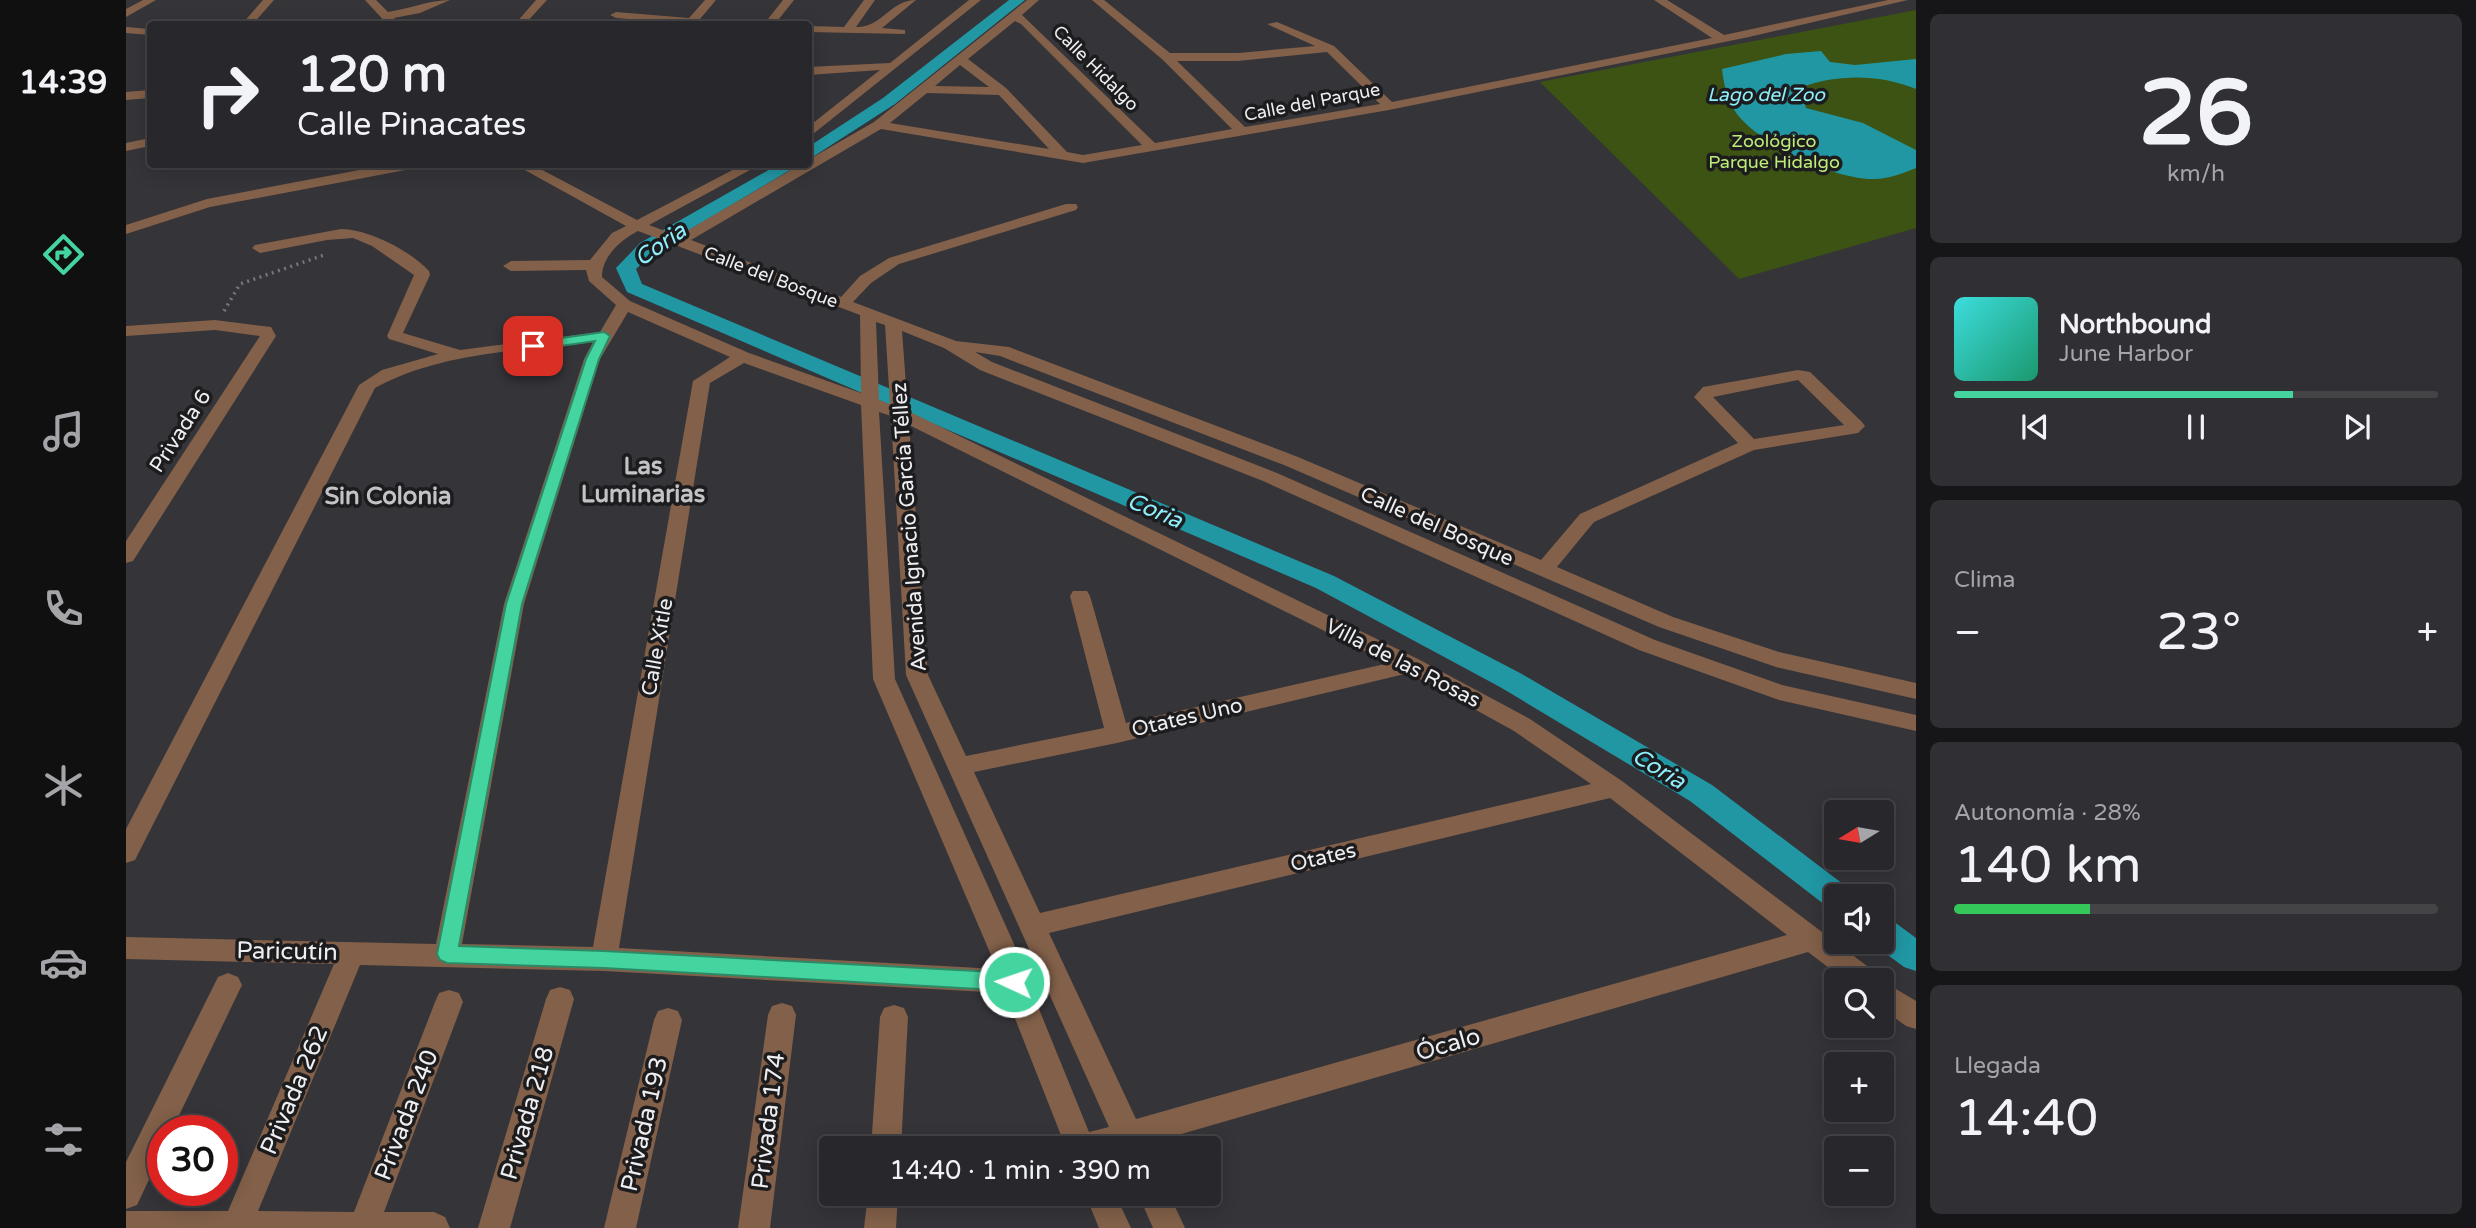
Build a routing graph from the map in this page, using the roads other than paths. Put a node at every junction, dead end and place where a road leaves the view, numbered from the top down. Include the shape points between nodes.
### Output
1 (151, 0) edge
2 (269, 0) edge
3 (370, 0) edge
4 (416, 0) edge
5 (445, 0) edge
6 (542, 0) edge
7 (630, 0) edge
8 (710, 0) edge
9 (789, 0) edge
10 (870, 0) edge
11 (911, 0) edge
12 (976, 0) edge
13 (1034, 0) edge
14 (1097, 0) edge
15 (1659, 0) edge
16 (1903, 0) edge
17 (126, 15) edge
18 (616, 15) junction
19 (1015, 16) junction
20 (386, 17) edge
21 (250, 21) edge
22 (522, 21) edge
23 (610, 21) edge
24 (672, 21) edge
25 (692, 21) edge
26 (772, 21) edge
27 (1273, 24) dead end
28 (812, 29) edge
29 (126, 30) edge
30 (847, 31) junction
31 (147, 32) edge
32 (901, 32) dead end
33 (869, 33) junction
34 (1722, 39) junction
35 (1330, 48) junction
36 (1167, 57) junction
37 (961, 60) junction
38 (894, 66) junction
39 (812, 71) edge
40 (921, 89) junction
41 (1002, 91) junction
42 (147, 94) edge
43 (126, 96) edge
44 (1389, 106) junction
45 (879, 125) junction
46 (812, 131) edge
47 (1242, 133) junction
48 (147, 143) edge
49 (126, 147) edge
50 (1152, 147) junction
51 (1062, 155) junction
52 (812, 160) edge
53 (375, 168) edge
54 (528, 168) edge
55 (747, 168) edge
56 (797, 168) edge
57 (354, 170) edge
58 (1072, 207) dead end
59 (636, 225) junction
60 (126, 230) edge
61 (668, 236) junction
62 (260, 248) dead end
63 (511, 266) dead end
64 (594, 272) junction
65 (624, 304) junction
66 (844, 305) junction
67 (869, 315) junction
68 (893, 321) junction
69 (126, 331) edge
70 (604, 336) junction
71 (401, 340) junction
72 (950, 344) junction
73 (462, 355) junction
74 (743, 357) junction
75 (380, 376) junction
76 (870, 395) junction
77 (899, 407) junction
78 (1750, 444) junction
79 (126, 556) edge
80 (1544, 570) junction
81 (1080, 596) dead end
82 (1412, 665) junction
83 (1916, 691) edge
84 (1916, 723) edge
85 (1117, 734) junction
86 (961, 766) junction
87 (1614, 788) junction
88 (126, 853) edge
89 (1033, 926) junction
90 (1810, 940) junction
91 (126, 947) edge
92 (352, 953) junction
93 (447, 954) junction
94 (604, 960) junction
95 (1848, 968) edge
96 (1014, 982) junction
97 (228, 985) dead end
98 (560, 999) dead end
99 (1894, 1001) edge
100 (449, 1002) dead end
101 (782, 1015) dead end
102 (894, 1017) dead end
103 (1916, 1017) edge
104 (668, 1020) dead end
105 (887, 1136) edge
106 (1078, 1136) edge
107 (1128, 1136) edge
108 (1151, 1136) edge
109 (126, 1194) edge
110 (882, 1206) edge
111 (1105, 1206) edge
112 (1158, 1206) edge
113 (126, 1226) edge
114 (236, 1227) edge
115 (363, 1228) edge
116 (434, 1228) edge
117 (494, 1228) edge
118 (620, 1228) edge
119 (754, 1228) edge
120 (880, 1228) edge
121 (1115, 1228) edge
122 (1168, 1228) edge

1 - 17 street
2 - 21 street
3 - 20 street
4 - 20 street
5 - 20 street
6 - 22 street
7 - 18 street
8 - 25 street
9 - 26 street
10 - 30 street
11 - 33 street
12 - 38 street
13 - 19 street
14 - 36 street
15 - 34 street
16 - 34 street, Calle del Parque
18 - 23 street
18 - 24 street
19 - 37 street
19 - 50 street, Calle Hidalgo
27 - 35 street
28 - 30 street
29 - 31 street
30 - 33 street
32 - 33 street
34 - 44 street, Calle del Parque
35 - 36 street via 1238,57
35 - 44 street
36 - 47 street
37 - 40 street
37 - 41 street
38 - 39 street
38 - 46 street
40 - 41 street
40 - 45 street
41 - 51 street
42 - 43 street
44 - 47 street, Calle del Parque
45 - 51 street, Calle del Parque
45 - 52 street
47 - 50 street, Calle del Parque
48 - 49 street
50 - 51 street, Calle del Parque via 1083,159
53 - 57 street
54 - 59 street, Calle del Bosque
55 - 59 street
56 - 61 street
57 - 60 street via 206,203
58 - 66 street via 894,261 859,283
59 - 61 street, Calle del Bosque
59 - 64 street via 617,236
61 - 66 street, Calle del Bosque
62 - 71 street via 358,233 421,271 395,331
63 - 64 street
64 - 65 street, Villa de las Rosas
65 - 70 street
65 - 74 street, Villa de las Rosas
66 - 67 street, Calle del Bosque
67 - 68 street, Calle del Bosque
67 - 76 street, Avenida Ignacio García Téllez
68 - 72 street, Calle del Bosque
68 - 77 street, Avenida Ignacio García Téllez
69 - 79 street, Privada 6 via 215,325 265,330 268,336
70 - 73 street
70 - 93 street via 592,359 514,604
71 - 73 street
71 - 75 street
72 - 80 street, Calle del Bosque via 1003,351 1292,461
72 - 84 street, Calle del Bosque via 986,366 1270,477 1647,645 1779,692
73 - 75 street
74 - 76 street, Villa de las Rosas
74 - 94 street, Calle Xitle via 702,381
75 - 88 street via 369,385
76 - 77 street, Villa de las Rosas
76 - 96 street, Avenida Ignacio García Téllez via 884,678
77 - 82 street, Villa de las Rosas
77 - 86 street, Avenida Ignacio García Téllez via 917,675
78 - 78 street via 1852,429 1856,426 1804,376 1709,391 1703,397
78 - 80 street via 1587,518
80 - 83 street, Calle del Bosque via 1666,622 1776,659
81 - 85 street
82 - 85 street, Otates Uno
82 - 87 street, Villa de las Rosas via 1522,725
85 - 86 street, Otates Uno
86 - 89 street, Avenida Ignacio García Téllez
87 - 89 street, Otates
87 - 90 street, Villa de las Rosas
89 - 107 street, Avenida Ignacio García Téllez
90 - 95 street, Villa de las Rosas
90 - 108 street, Ócalo
91 - 92 street, Paricutín
92 - 93 street, Paricutín
92 - 114 street, Privada 262
93 - 94 street, Paricutín
94 - 96 street, Paricutín
96 - 106 street, Avenida Ignacio García Téllez
97 - 109 street
98 - 117 street, Privada 218
99 - 103 street
100 - 115 street, Privada 240
101 - 119 street, Privada 174
102 - 105 street
104 - 118 street, Privada 193
110 - 120 street
111 - 121 street
112 - 122 street
113 - 114 street
114 - 115 street
115 - 116 street

